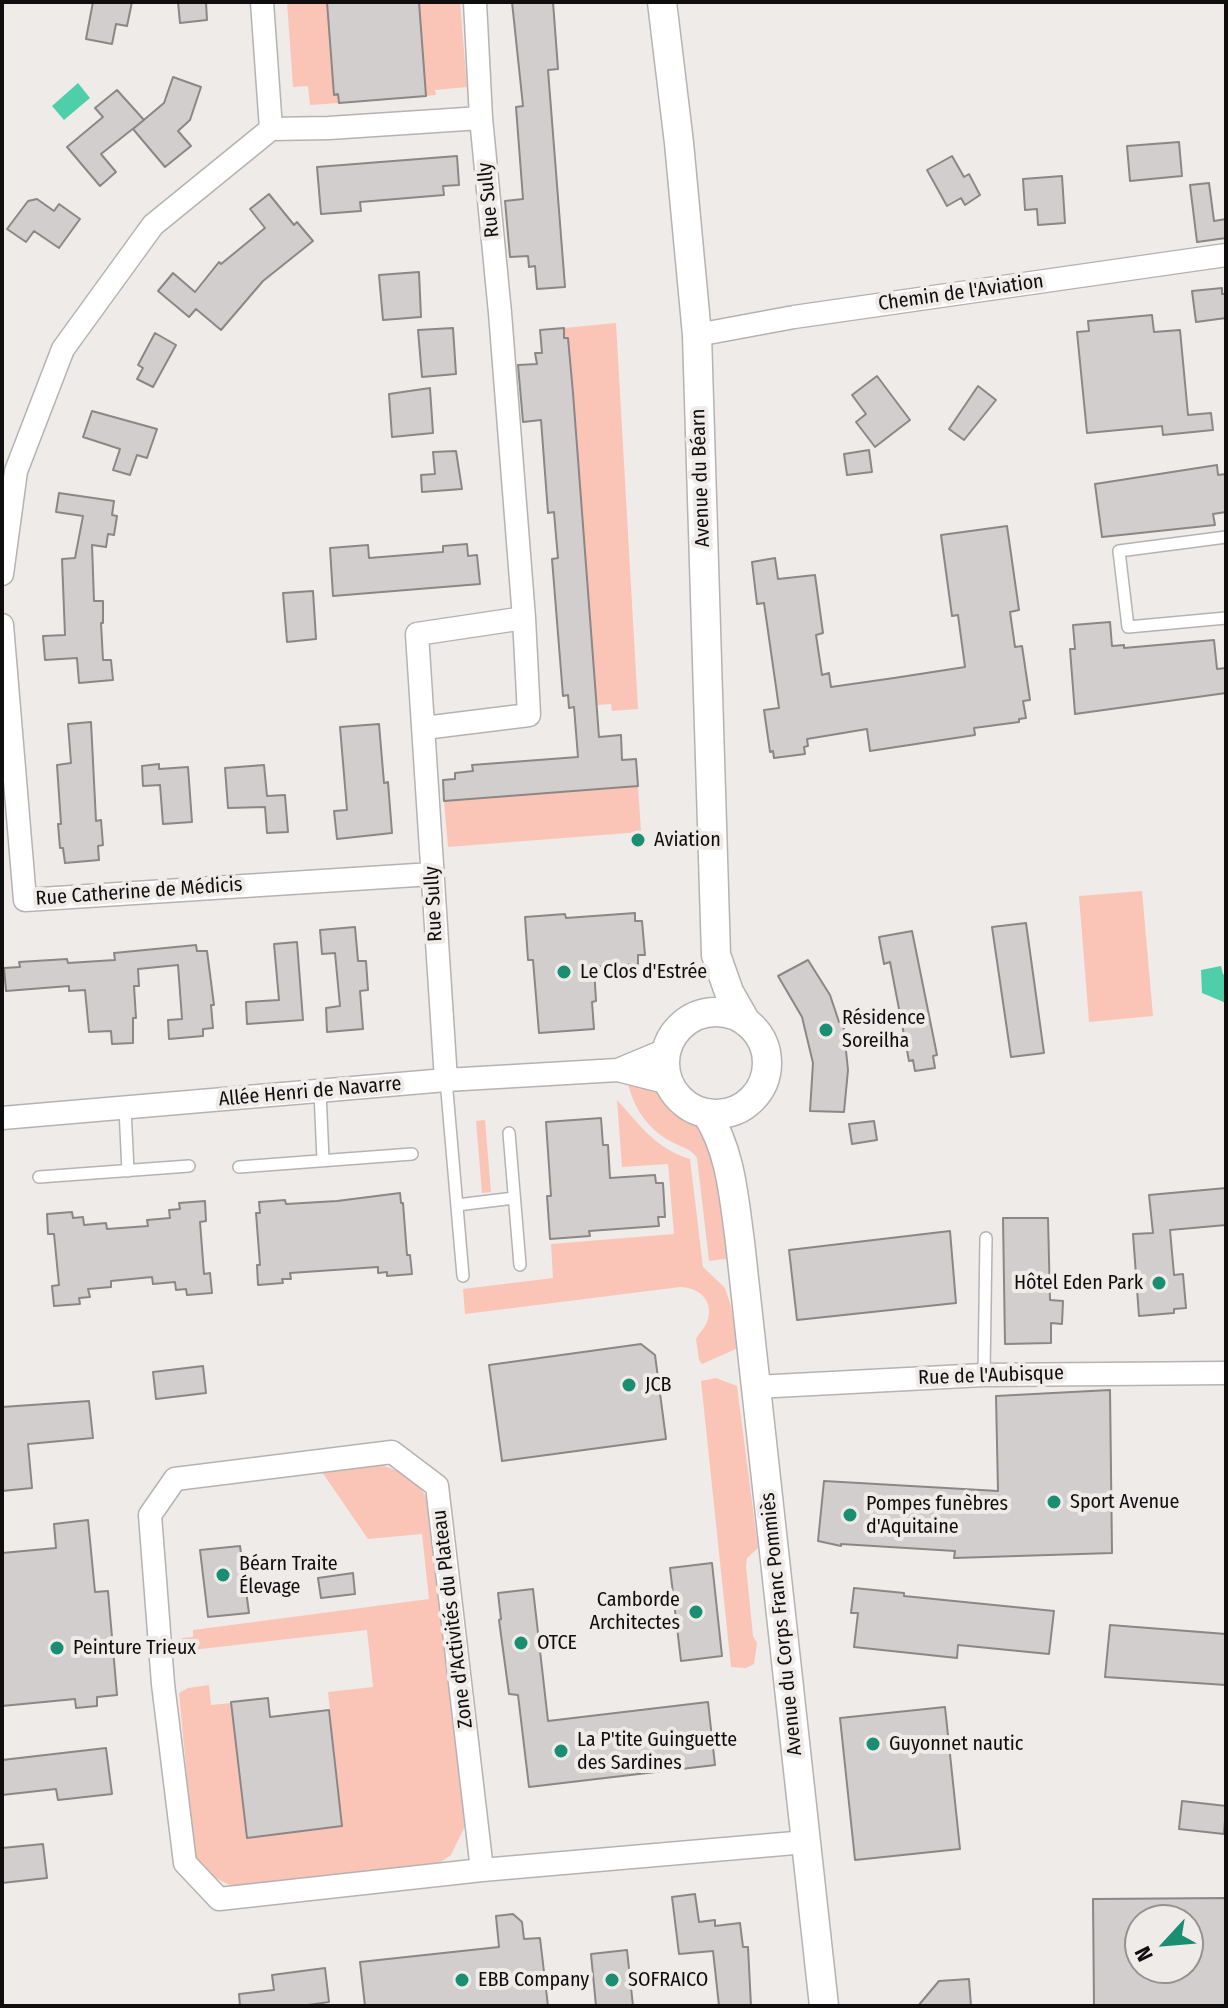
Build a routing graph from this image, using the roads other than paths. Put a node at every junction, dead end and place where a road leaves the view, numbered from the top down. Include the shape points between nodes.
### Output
1 (262, 2) edge
2 (475, 2) edge
3 (662, 2) edge
4 (481, 118) junction
5 (271, 129) junction
6 (1226, 255) edge
7 (697, 335) junction
8 (1226, 537) edge
9 (2, 574) edge
10 (524, 618) junction
11 (1226, 618) edge
12 (2, 625) edge
13 (424, 728) junction
14 (432, 874) junction
15 (716, 955) junction
16 (691, 1019) junction
17 (746, 1022) junction
18 (666, 1050) junction
19 (618, 1070) junction
20 (446, 1080) junction
21 (669, 1083) junction
22 (320, 1091) junction
23 (753, 1098) junction
24 (125, 1108) junction
25 (706, 1113) junction
26 (2, 1118) edge
27 (509, 1133) dead end
28 (412, 1154) dead end
29 (323, 1160) junction
30 (189, 1166) dead end
31 (239, 1167) dead end
32 (128, 1171) junction
33 (39, 1177) dead end
34 (732, 1185) junction
35 (514, 1198) junction
36 (457, 1205) junction
37 (986, 1238) dead end
38 (520, 1265) dead end
39 (463, 1276) dead end
40 (1226, 1373) edge
41 (984, 1375) junction
42 (756, 1387) junction
43 (806, 1842) junction
44 (482, 1870) junction
45 (824, 2006) edge

1 - 5 street
2 - 4 street, Rue Sully
3 - 7 street, Avenue du Béarn
4 - 5 street
4 - 10 street, Rue Sully
5 - 9 street via 153,225 63,349 16,471
6 - 7 street, Chemin de l'Aviation
7 - 15 street, Avenue du Béarn
8 - 11 lane via 1119,551 1128,627
10 - 13 street, Rue Sully via 417,634
10 - 13 street, Rue Sully via 529,715
12 - 14 street, Rue Catherine de Médicis via 25,900
13 - 14 street, Rue Sully
14 - 20 street, Rue Sully
15 - 16 street, Avenue du Béarn
15 - 17 street, Avenue du Béarn
16 - 17 street via 714,1011
16 - 18 street via 672,1035
17 - 23 street via 758,1034 767,1067
18 - 19 street, Allée Henri de Navarre
18 - 21 street
19 - 20 street, Allée Henri de Navarre
19 - 21 street, Allée Henri de Navarre
20 - 22 street, Allée Henri de Navarre
20 - 36 lane
21 - 25 street via 684,1102
22 - 24 street, Allée Henri de Navarre
22 - 29 lane
23 - 25 street via 730,1112
23 - 34 street via 740,1132
24 - 26 street, Allée Henri de Navarre
24 - 32 lane
25 - 34 street via 718,1131
27 - 35 lane
28 - 29 lane
29 - 31 lane
30 - 32 lane
32 - 33 lane
34 - 42 street, Avenue du Corps Franc Pommiès
35 - 36 lane
35 - 38 lane
36 - 39 lane
37 - 41 lane
40 - 41 street, Rue de l'Aubisque
41 - 42 street, Rue de l'Aubisque
42 - 43 street, Avenue du Corps Franc Pommiès
43 - 44 street, Zone d'Activités du Plateau
43 - 45 street, Avenue du Corps Franc Pommiès
44 - 44 street, Zone d'Activités du Plateau via 219,1899 185,1863 150,1515 175,1479 392,1452 437,1486

